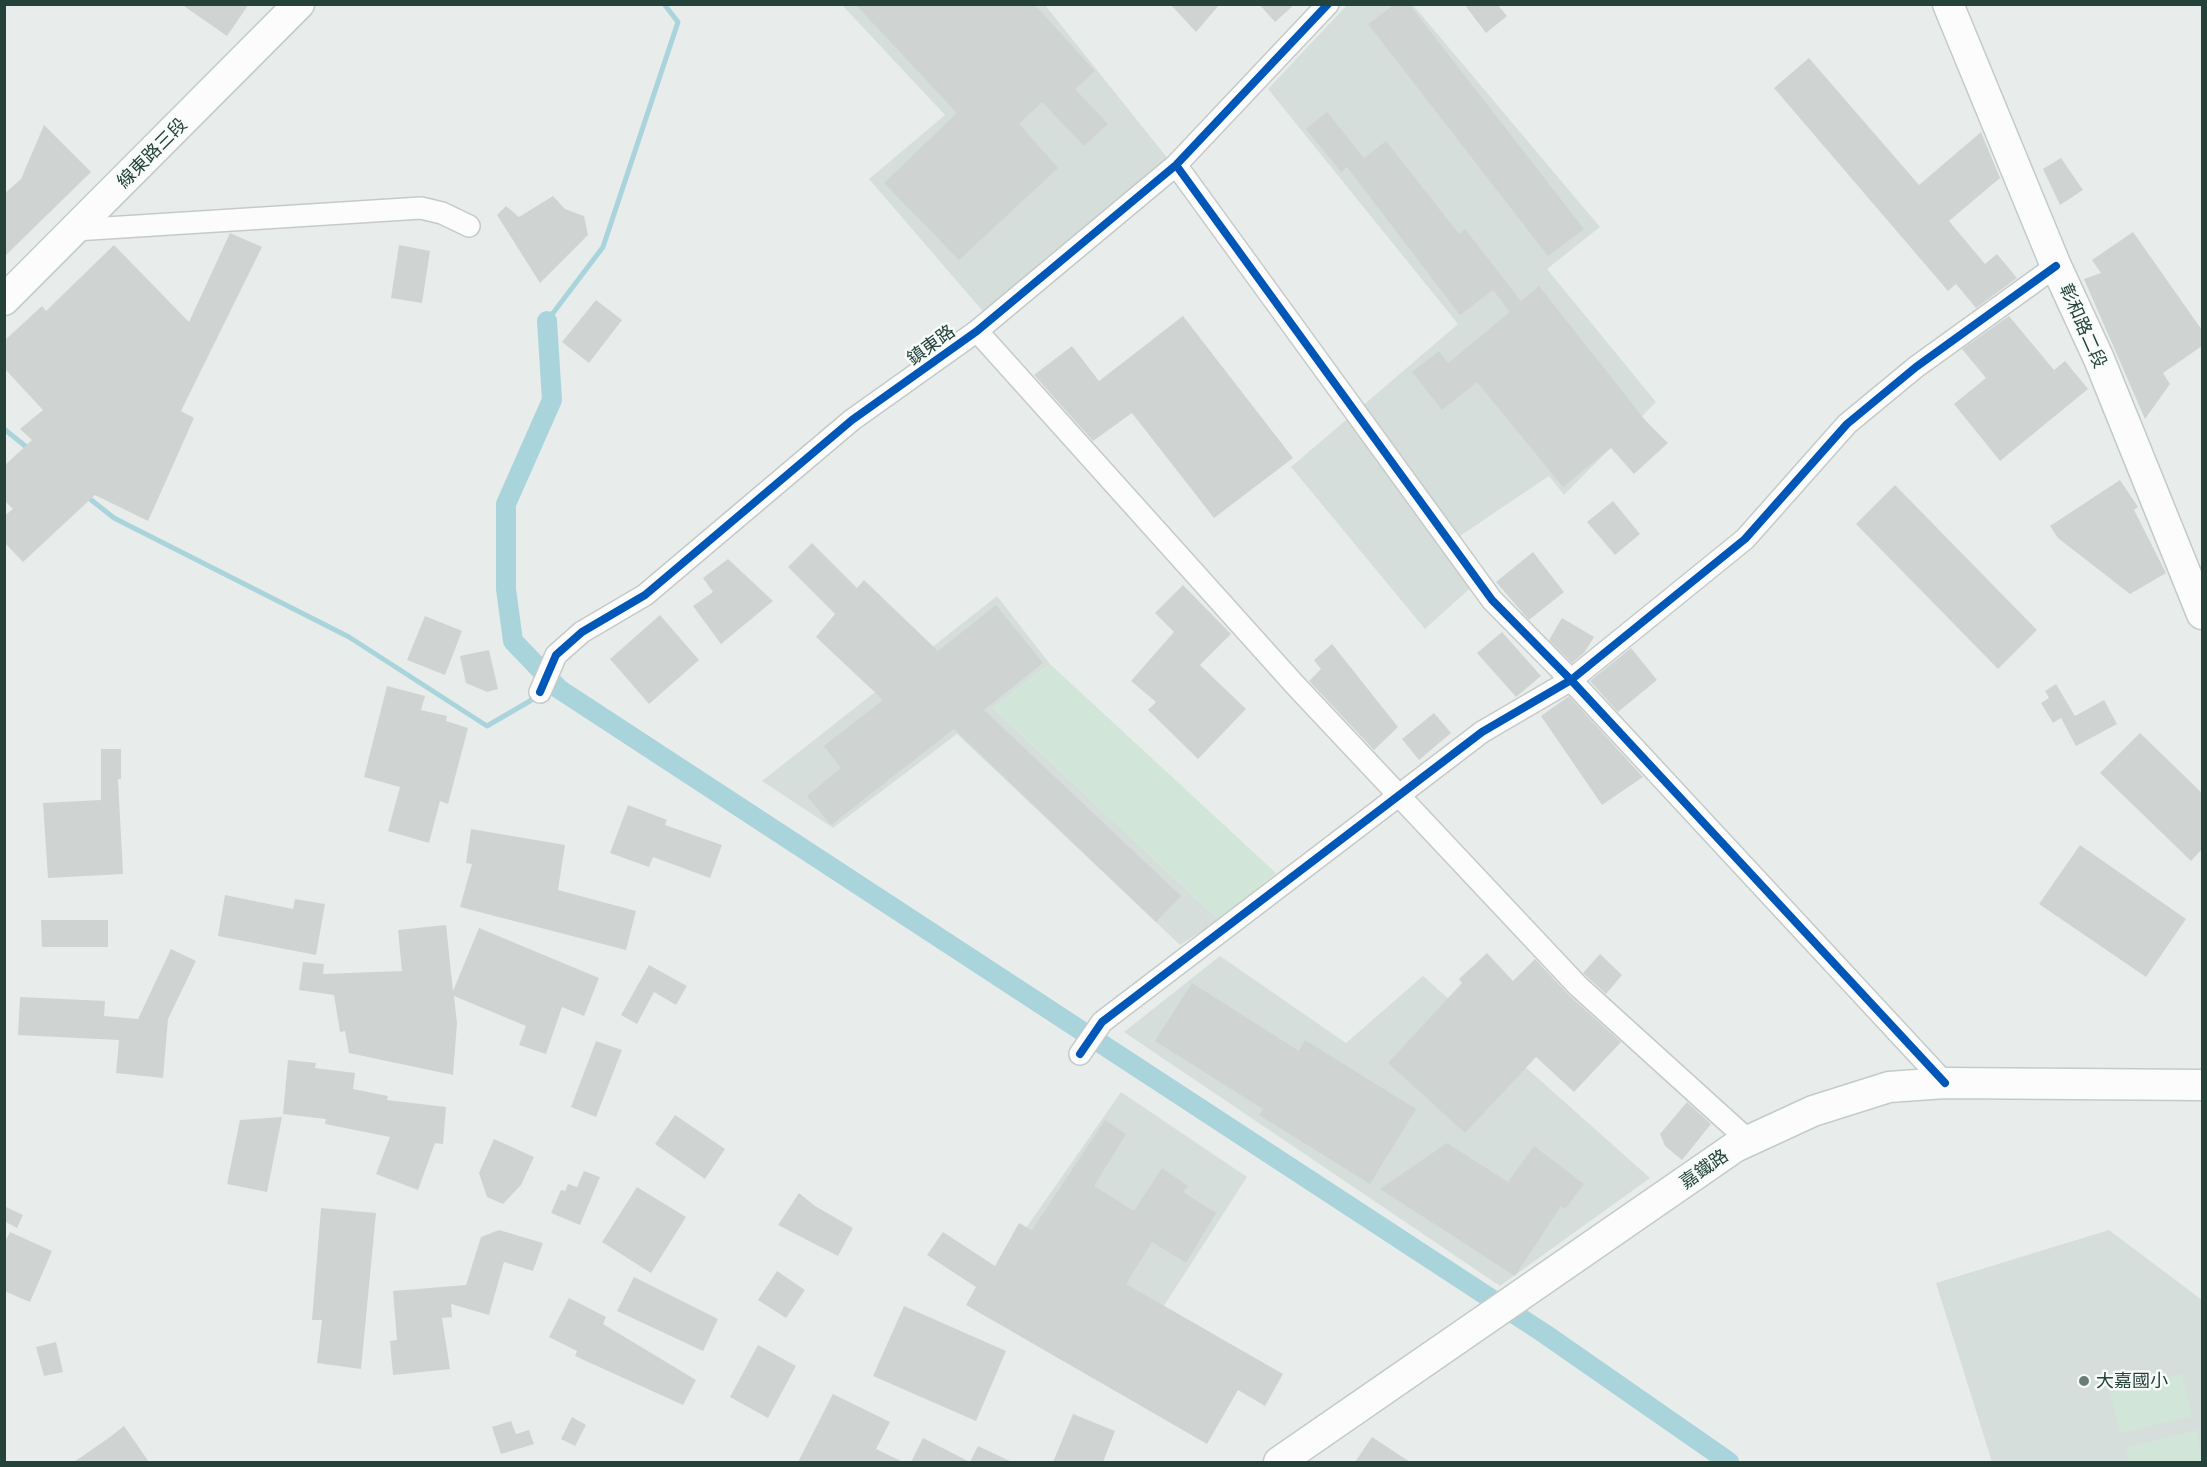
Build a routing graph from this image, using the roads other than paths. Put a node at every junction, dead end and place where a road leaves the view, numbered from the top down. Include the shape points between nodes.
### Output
1 (299, 4) edge
2 (1328, 4) edge
3 (1948, 4) edge
4 (1176, 165) junction
5 (469, 226) dead end
6 (75, 230) junction
7 (2056, 266) junction
8 (4, 300) edge
9 (977, 331) junction
10 (2202, 614) edge
11 (1571, 680) junction
12 (540, 692) dead end
13 (1398, 796) junction
14 (1084, 1048) dead end
15 (1945, 1083) junction
16 (2202, 1085) edge
17 (1748, 1140) junction
18 (1279, 1462) edge

1 - 6 main road, 線東路三段
2 - 4 street, 鎮東路
3 - 7 main road, 彰和路二段
4 - 9 street, 鎮東路
4 - 11 street via 1492,600
5 - 6 street via 421,208
6 - 8 main road, 線東路三段
7 - 10 main road, 彰和路二段 via 2099,359
7 - 11 street via 1916,367 1847,424 1745,540
9 - 12 street, 鎮東路 via 852,420 645,595 582,632 556,655
9 - 13 street
11 - 13 street via 1482,732
11 - 15 street
13 - 14 street via 1102,1022
13 - 17 street via 1578,986
15 - 16 main road, 嘉鐵路
15 - 17 main road, 嘉鐵路 via 1890,1088 1813,1110
17 - 18 main road, 嘉鐵路

